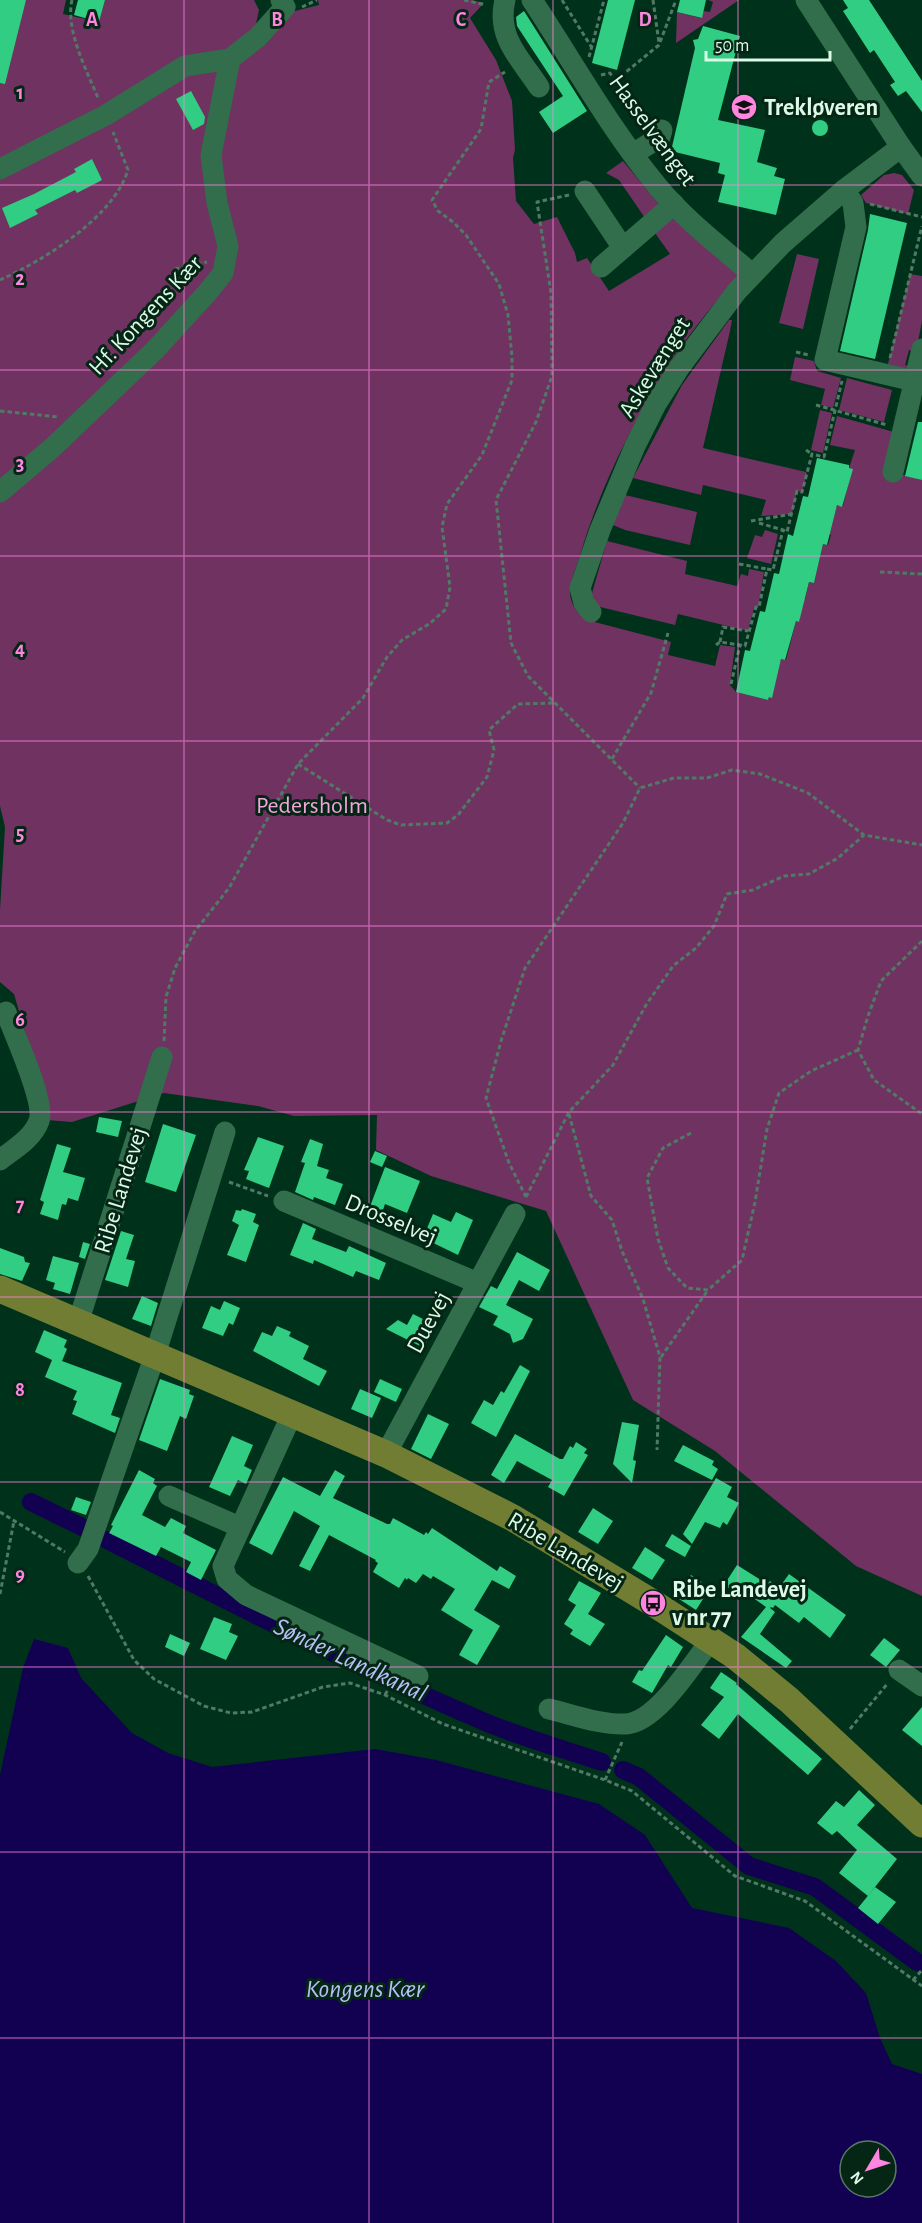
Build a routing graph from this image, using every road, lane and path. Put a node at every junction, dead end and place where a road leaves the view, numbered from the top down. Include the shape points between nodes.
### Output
1 (72, 0) edge
2 (464, 0) edge
3 (489, 0) edge
4 (505, 0) edge
5 (532, 0) edge
6 (562, 0) edge
7 (604, 0) edge
8 (654, 0) edge
9 (676, 0) edge
10 (806, 0) edge
11 (283, 4) edge
12 (659, 45) junction
13 (592, 48) junction
14 (230, 59) junction
15 (522, 61) junction
16 (582, 77) junction
17 (615, 81) junction
18 (539, 87) dead end
19 (106, 115) junction
20 (662, 130) dead end
21 (901, 147) junction
22 (631, 151) junction
23 (0, 169) edge
24 (922, 176) edge
25 (585, 191) joint
26 (849, 197) junction
27 (674, 204) junction
28 (922, 217) edge
29 (922, 226) edge
30 (623, 248) junction
31 (226, 257) junction
32 (601, 267) dead end
33 (175, 269) dead end
34 (752, 274) junction
35 (0, 280) edge
36 (922, 350) edge
37 (846, 365) junction
38 (886, 374) junction
39 (914, 381) junction
40 (816, 405) dead end
41 (0, 411) edge
42 (90, 411) junction
43 (835, 411) junction
44 (903, 429) junction
45 (806, 450) dead end
46 (812, 454) junction
47 (893, 472) dead end
48 (0, 492) edge
49 (792, 514) junction
50 (751, 521) dead end
51 (759, 523) dead end
52 (783, 530) junction
53 (739, 564) dead end
54 (768, 569) junction
55 (880, 572) dead end
56 (922, 574) edge
57 (591, 612) dead end
58 (748, 631) junction
59 (668, 633) dead end
60 (720, 642) junction
61 (716, 645) dead end
62 (740, 645) junction
63 (731, 684) dead end
64 (556, 703) junction
65 (612, 759) junction
66 (298, 764) junction
67 (640, 788) junction
68 (864, 835) junction
69 (922, 845) edge
70 (922, 941) edge
71 (6, 1012) dead end
72 (858, 1050) junction
73 (162, 1057) joint
74 (569, 1112) junction
75 (922, 1114) edge
76 (225, 1132) dead end
77 (691, 1133) dead end
78 (0, 1160) edge
79 (210, 1176) junction
80 (284, 1202) joint
81 (521, 1206) junction
82 (478, 1283) junction
83 (0, 1289) edge
84 (708, 1290) junction
85 (78, 1323) junction
86 (155, 1355) junction
87 (660, 1357) junction
88 (292, 1414) junction
89 (657, 1450) dead end
90 (386, 1454) junction
91 (169, 1496) dead end
92 (0, 1512) edge
93 (14, 1521) junction
94 (240, 1527) junction
95 (78, 1563) junction
96 (0, 1594) edge
97 (711, 1640) junction
98 (899, 1670) joint
99 (418, 1676) dead end
100 (392, 1684) dead end
101 (922, 1686) edge
102 (386, 1695) junction
103 (549, 1709) dead end
104 (629, 1724) junction
105 (837, 1745) junction
106 (605, 1780) junction
107 (922, 1824) edge
108 (922, 1970) edge
109 (914, 1980) junction
110 (922, 1986) edge

1 - 19 path via 78,49
2 - 3 path via 488,6
4 - 15 street via 502,22 506,37
5 - 16 street, Hasselvænget
6 - 13 path
7 - 13 path
8 - 12 path
9 - 12 path
10 - 21 street
11 - 14 street via 258,37
12 - 17 path
13 - 16 path
14 - 19 street via 185,66
14 - 31 street, Hf. Kongens Kær via 211,155 228,246
15 - 18 street
15 - 66 path via 489,82 481,129 432,200 438,211 466,235 499,284 508,315 512,357 512,380 482,455 447,504 442,527 450,587 446,609 402,640 363,698
16 - 17 path via 610,73
16 - 22 street, Hasselvænget
17 - 22 path via 649,132
19 - 23 street
19 - 35 path via 128,170 124,181 105,208 59,247
20 - 22 street via 660,137
21 - 24 street
21 - 26 street, Askevænget
22 - 27 street, Hasselvænget
25 - 30 street
25 - 64 path via 537,202 551,292 552,376 536,422 496,500 511,643 528,676
26 - 28 path
26 - 34 street, Askevænget via 783,243
26 - 37 street via 856,227 825,360
27 - 30 street
27 - 34 street, Hasselvænget
29 - 38 path
30 - 32 street
31 - 33 path
31 - 42 street, Hf. Kongens Kær via 223,273 207,293 155,350
34 - 57 street, Askevænget via 679,368 635,446 580,588
36 - 39 street
37 - 38 street
37 - 43 path
38 - 39 street
39 - 44 street
40 - 43 path
41 - 42 path via 63,418
42 - 48 street, Hf. Kongens Kær
43 - 44 path
43 - 46 path via 824,457
44 - 47 street
45 - 46 path
46 - 49 path
49 - 50 path
49 - 52 path via 787,532
51 - 52 path
52 - 54 path via 773,570
53 - 54 path
54 - 58 path via 759,607
55 - 56 path
58 - 60 path via 723,627
58 - 62 path via 744,646
59 - 65 path via 651,693
60 - 61 path
60 - 62 path
62 - 63 path
64 - 65 path
64 - 66 path via 519,704 489,730 494,750 487,777 447,823 401,825 387,820
65 - 67 path
66 - 73 path via 229,888 195,931 175,968 166,997
67 - 68 path via 674,778 707,777 732,770 760,774 808,793
67 - 81 path via 623,823 525,968 501,1041 486,1098
68 - 69 path
68 - 74 path via 838,858 809,874 784,876 753,890 728,894 714,926 696,948 673,966 613,1065
70 - 72 path via 881,981
71 - 78 street via 41,1112 27,1139
72 - 75 path via 874,1080
72 - 84 path via 811,1071 779,1093 766,1129 742,1260
73 - 85 street, Ribe Landevej
74 - 81 path
74 - 87 path via 591,1196 612,1220 643,1299
76 - 79 street
77 - 84 path via 663,1148 647,1178 658,1239 668,1268 687,1288
79 - 80 path
79 - 86 street
80 - 82 street, Drosselvej
81 - 82 street, Duevej
82 - 90 street, Duevej
83 - 85 main road, Ribe Landevej
84 - 87 path
85 - 86 main road, Ribe Landevej
86 - 88 main road, Ribe Landevej
86 - 95 street via 88,1549
87 - 89 path
88 - 90 main road, Ribe Landevej
88 - 94 street
90 - 97 main road, Ribe Landevej via 513,1518
91 - 94 street
92 - 93 path
93 - 95 path
93 - 96 path
94 - 99 street via 223,1566 228,1579 246,1595
95 - 102 path via 134,1660 154,1679 204,1706 231,1713 252,1712 323,1687 351,1683
97 - 104 street via 675,1688 648,1715
97 - 105 main road, Ribe Landevej via 789,1700
98 - 101 street
98 - 105 path
100 - 102 path
102 - 106 path via 443,1724
103 - 104 street
104 - 106 path
105 - 107 main road, Ribe Landevej
106 - 109 path via 632,1791 735,1876 805,1901
108 - 109 path
109 - 110 path

